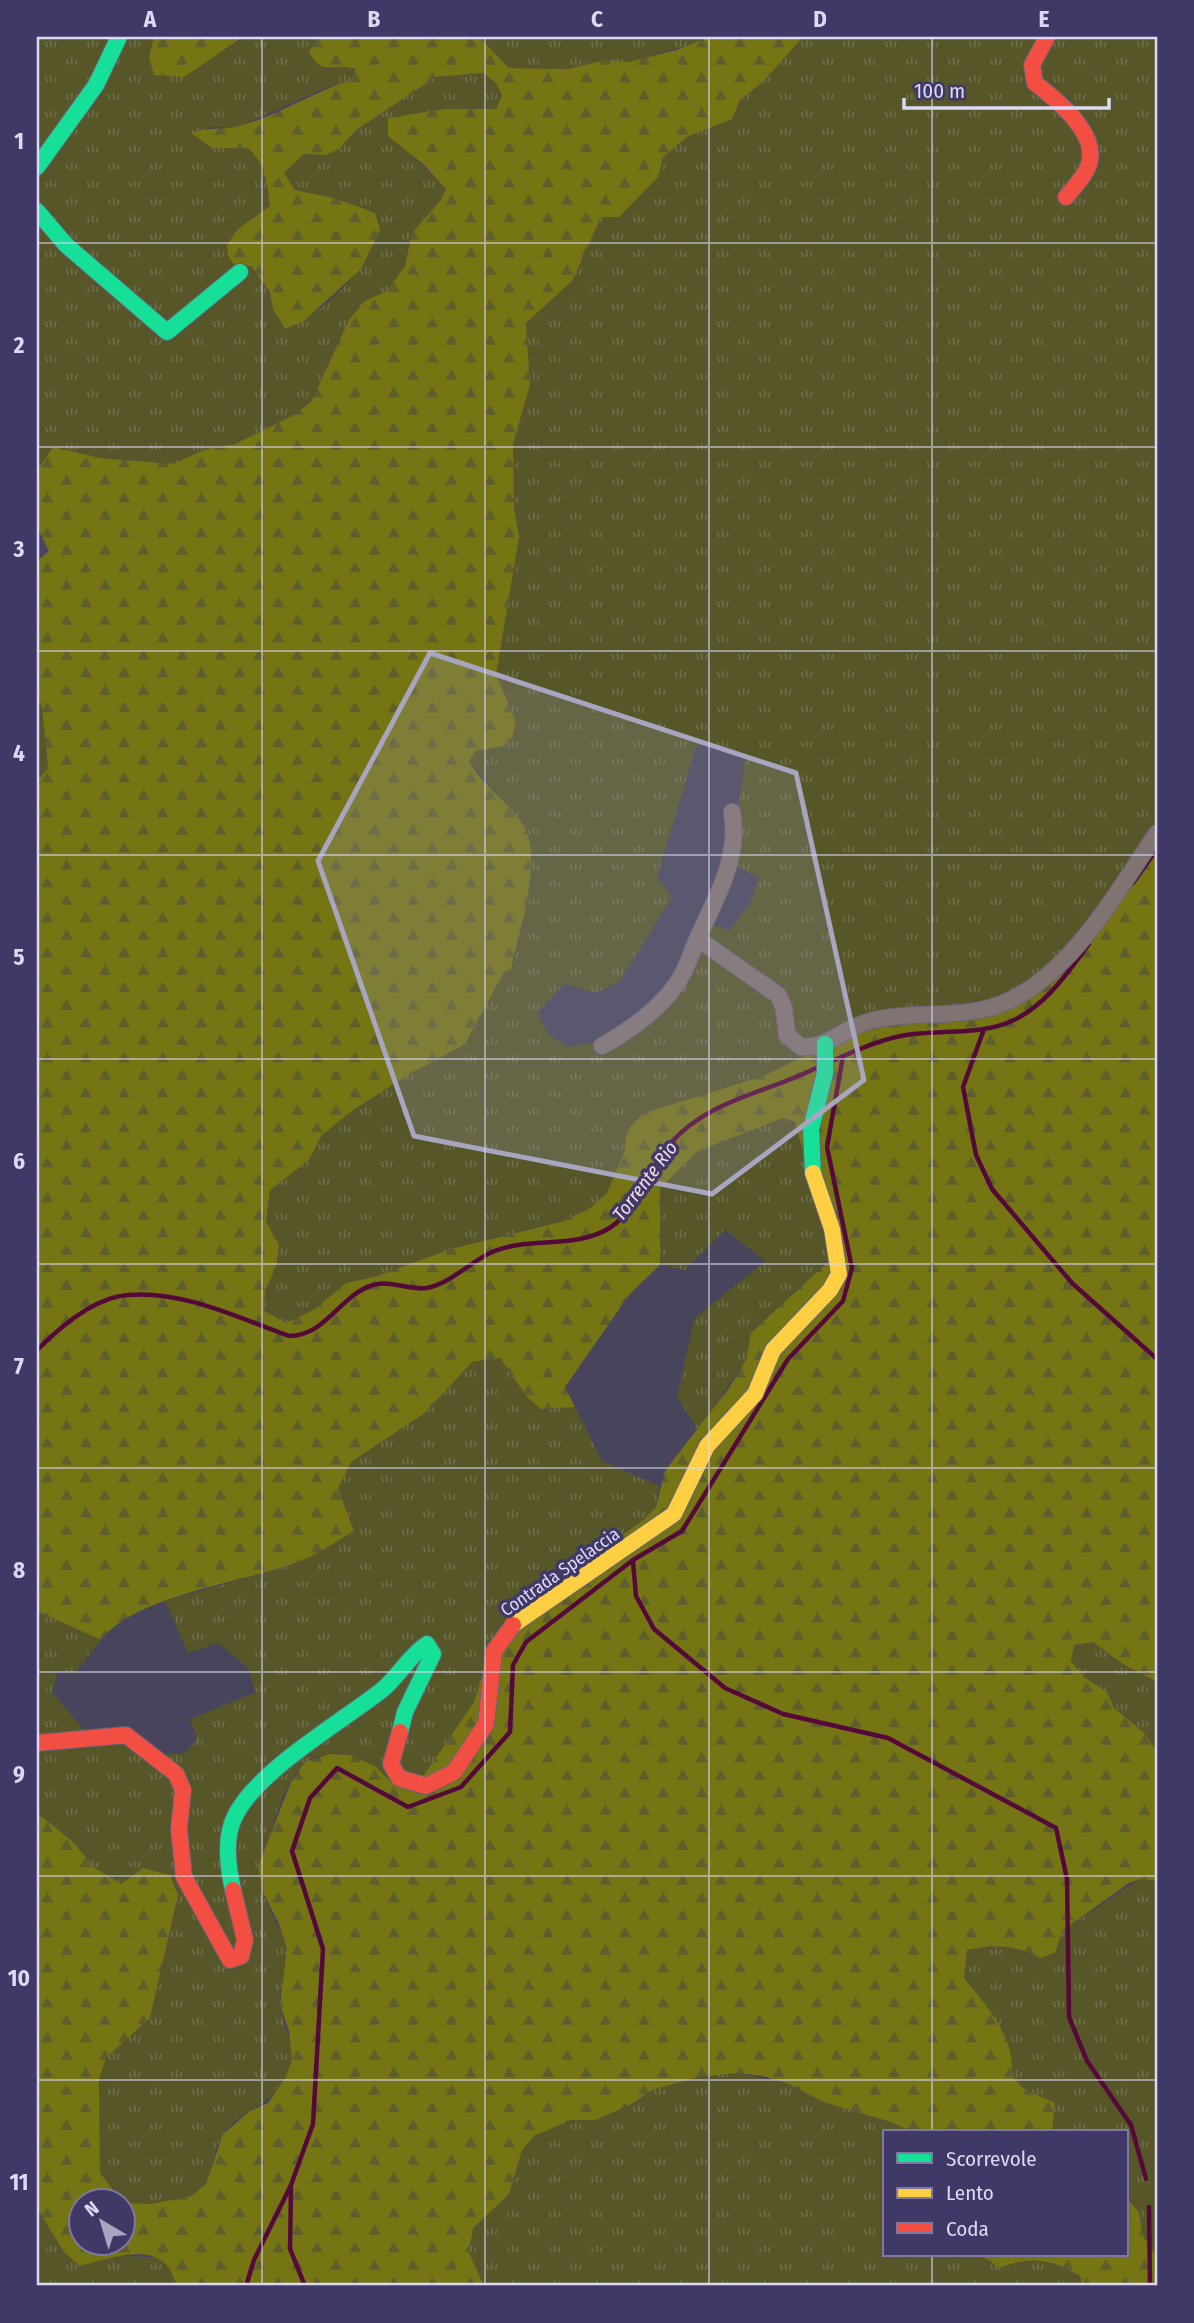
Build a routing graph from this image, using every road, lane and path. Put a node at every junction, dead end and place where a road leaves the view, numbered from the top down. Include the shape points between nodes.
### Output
1 (119, 37) edge
2 (1047, 37) edge
3 (37, 167) edge
4 (1066, 197) dead end
5 (37, 211) edge
6 (240, 272) dead end
7 (732, 812) dead end
8 (1157, 833) edge
9 (698, 939) junction
10 (602, 1046) dead end
11 (826, 1049) junction
12 (37, 1743) edge

1 - 3 street via 96,85
2 - 4 street via 1032,65 1035,83 1063,105 1090,144 1088,169
5 - 6 street via 66,245 167,332
7 - 9 street via 736,831 723,885
8 - 11 street via 1098,921 1037,985 980,1010 875,1019 851,1026
9 - 10 street via 686,971 670,993 639,1024
9 - 11 street via 778,995 792,1043
11 - 12 street, Contrada Spelaccia via 811,1129 810,1165 832,1229 839,1274 830,1290 773,1350 755,1394 707,1446 674,1514 514,1624 494,1651 486,1724 454,1772 426,1786 399,1778 391,1764 405,1712 433,1654 427,1644 412,1654 385,1687 260,1782 234,1817 227,1866 245,1940 241,1956 230,1960 184,1877 179,1829 183,1790 176,1774 126,1735

